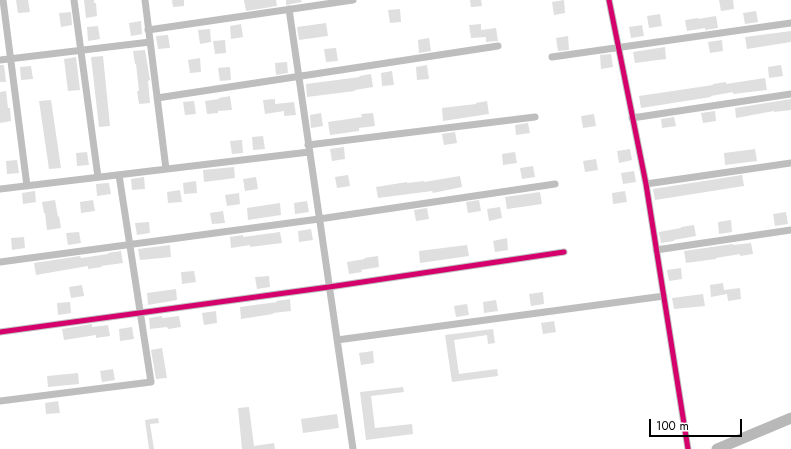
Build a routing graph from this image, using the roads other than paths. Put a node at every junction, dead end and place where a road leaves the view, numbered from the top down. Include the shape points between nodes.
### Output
1 (3, 0) edge
2 (74, 0) edge
3 (145, 0) edge
4 (353, 0) edge
5 (609, 0) edge
6 (289, 9) junction
7 (791, 23) edge
8 (148, 30) junction
9 (150, 42) junction
10 (498, 46) dead end
11 (618, 48) junction
12 (81, 51) junction
13 (552, 57) dead end
14 (10, 59) junction
15 (0, 60) edge
16 (298, 76) junction
17 (791, 94) edge
18 (157, 98) junction
19 (535, 117) dead end
20 (632, 118) junction
21 (309, 148) junction
22 (791, 163) edge
23 (166, 169) junction
24 (119, 175) junction
25 (98, 177) junction
26 (555, 184) dead end
27 (646, 184) junction
28 (27, 186) junction
29 (0, 189) edge
30 (319, 219) junction
31 (791, 230) edge
32 (130, 244) junction
33 (656, 250) junction
34 (564, 252) dead end
35 (0, 262) edge
36 (329, 287) junction
37 (664, 296) junction
38 (140, 312) junction
39 (0, 332) edge
40 (337, 340) junction
41 (0, 401) edge
42 (791, 418) edge
43 (353, 449) edge
44 (688, 449) edge
45 (717, 449) edge

1 - 14 street
2 - 12 street
3 - 8 street
4 - 6 street
5 - 11 street
6 - 8 street
6 - 16 street
7 - 11 street
8 - 9 street
9 - 12 street
9 - 18 street
10 - 16 street
11 - 13 street
11 - 20 street
12 - 14 street
12 - 25 street
14 - 15 street
14 - 28 street
16 - 18 street
16 - 21 street
17 - 20 street
18 - 23 street
19 - 21 street
20 - 27 street
21 - 23 street
21 - 30 street
22 - 27 street
23 - 24 street
24 - 25 street
24 - 32 street
25 - 28 street
26 - 30 street
27 - 33 street
28 - 29 street
30 - 32 street
30 - 36 street
31 - 33 street
32 - 35 street
32 - 38 street
33 - 37 street
34 - 36 street
36 - 38 street
36 - 40 street
37 - 40 street
37 - 44 street
38 - 39 street
38 - 41 street via 151,382
40 - 43 street
42 - 45 main road

